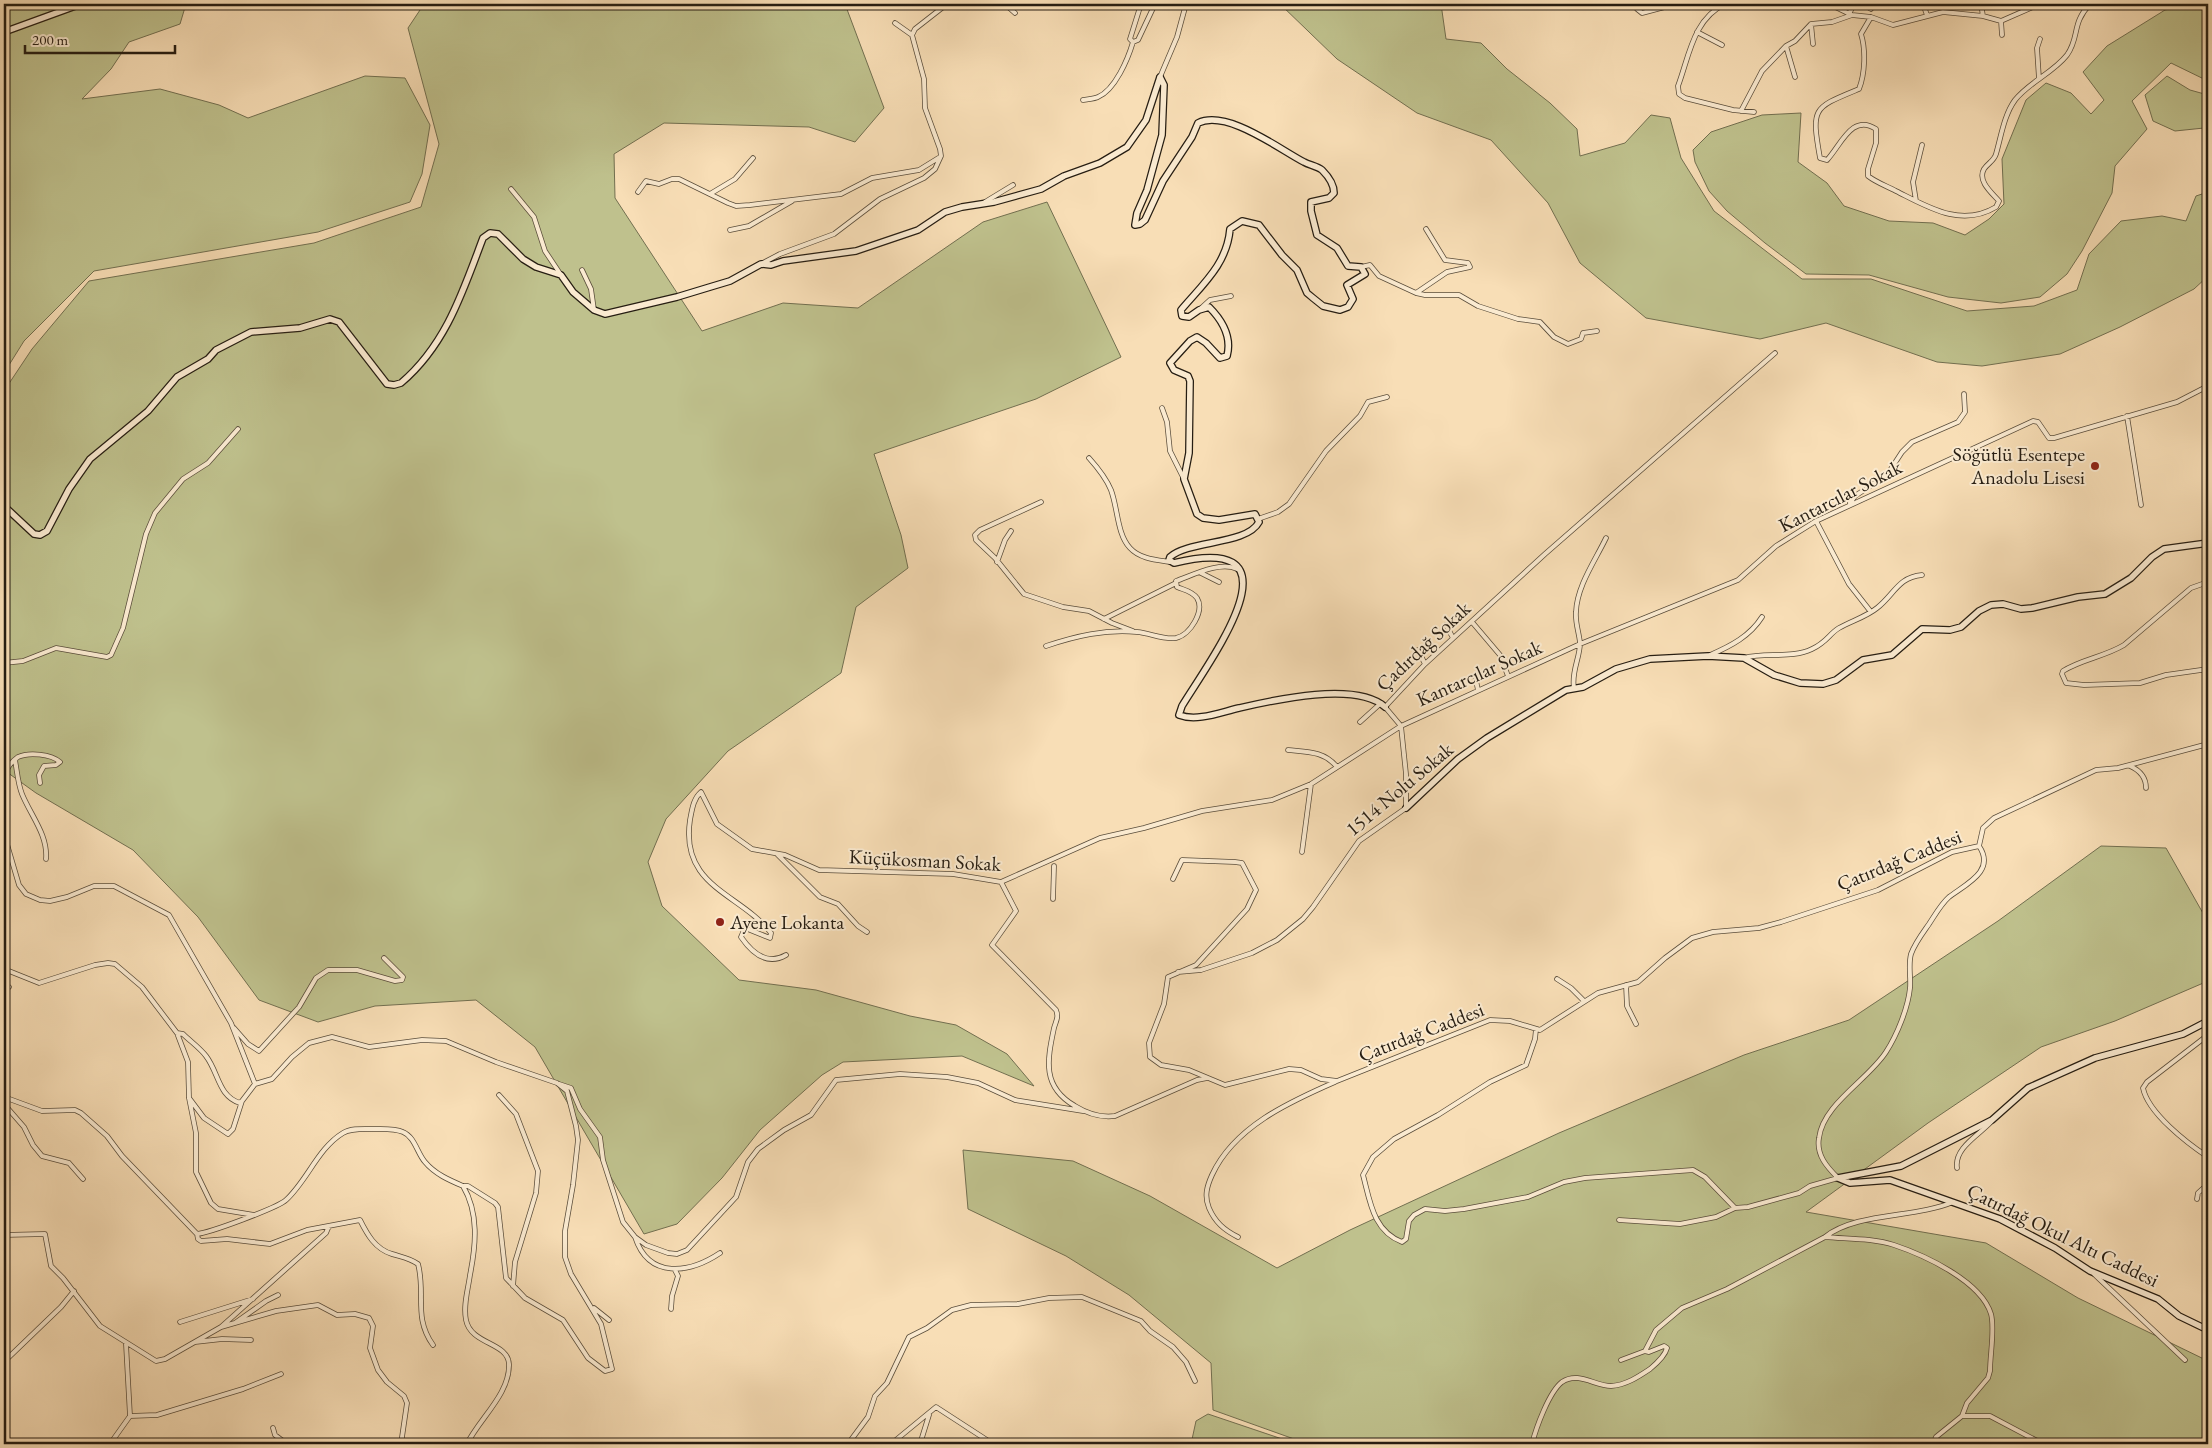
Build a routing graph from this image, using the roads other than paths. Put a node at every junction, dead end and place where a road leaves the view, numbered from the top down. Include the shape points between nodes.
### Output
1 (81, 4) edge
2 (947, 4) edge
3 (1005, 4) edge
4 (1141, 4) edge
5 (1155, 4) edge
6 (1186, 4) edge
7 (1636, 4) edge
8 (1676, 4) edge
9 (1725, 4) edge
10 (1828, 4) edge
11 (1854, 4) edge
12 (1863, 4) edge
13 (1923, 4) edge
14 (1981, 4) edge
15 (2040, 4) edge
16 (2090, 4) edge
17 (1871, 8) dead end
18 (1015, 13) dead end
19 (1851, 14) junction
20 (1927, 16) junction
21 (1983, 16) junction
22 (1871, 17) junction
23 (2002, 21) junction
24 (895, 23) dead end
25 (1811, 24) junction
26 (4, 32) edge
27 (1697, 32) junction
28 (912, 35) junction
29 (2002, 35) dead end
30 (2040, 39) dead end
31 (1133, 42) junction
32 (1813, 44) dead end
33 (1722, 45) dead end
34 (1786, 46) junction
35 (1160, 77) junction
36 (1795, 77) dead end
37 (2039, 79) junction
38 (1083, 100) dead end
39 (1742, 111) junction
40 (1754, 112) dead end
41 (1922, 145) dead end
42 (940, 156) junction
43 (753, 158) dead end
44 (1013, 185) dead end
45 (511, 189) dead end
46 (638, 192) dead end
47 (710, 194) junction
48 (792, 201) junction
49 (1916, 202) junction
50 (983, 203) junction
51 (1426, 229) dead end
52 (730, 230) dead end
53 (762, 264) junction
54 (1361, 267) junction
55 (582, 270) dead end
56 (561, 275) junction
57 (1416, 293) junction
58 (1231, 296) dead end
59 (594, 310) junction
60 (1200, 310) junction
61 (1597, 331) dead end
62 (1775, 353) dead end
63 (2208, 386) edge
64 (1964, 394) dead end
65 (1387, 397) dead end
66 (1162, 408) dead end
67 (2127, 416) junction
68 (238, 428) dead end
69 (1089, 458) dead end
70 (1184, 479) junction
71 (1041, 502) dead end
72 (1850, 504) junction
73 (2141, 505) dead end
74 (4, 506) edge
75 (1258, 519) junction
76 (1816, 521) junction
77 (1011, 531) dead end
78 (1606, 538) dead end
79 (2208, 543) edge
80 (997, 562) junction
81 (1170, 562) junction
82 (1239, 570) junction
83 (1201, 573) junction
84 (1922, 575) dead end
85 (1219, 582) dead end
86 (2208, 582) edge
87 (1176, 583) junction
88 (1871, 612) junction
89 (1762, 616) dead end
90 (1104, 619) junction
91 (1472, 622) junction
92 (1446, 625) dead end
93 (1138, 632) junction
94 (1453, 638) junction
95 (1580, 644) junction
96 (1046, 646) dead end
97 (1418, 650) dead end
98 (1708, 656) junction
99 (1744, 658) junction
100 (4, 663) edge
101 (1425, 664) junction
102 (2208, 669) edge
103 (1475, 676) dead end
104 (1508, 676) junction
105 (1574, 688) junction
106 (1478, 690) junction
107 (1383, 705) junction
108 (1360, 722) dead end
109 (1401, 726) junction
110 (2208, 744) edge
111 (1288, 750) dead end
112 (15, 760) junction
113 (2128, 766) junction
114 (1337, 767) junction
115 (4, 776) edge
116 (40, 783) dead end
117 (1311, 784) junction
118 (2146, 788) dead end
119 (1406, 808) junction
120 (4, 834) edge
121 (1979, 846) junction
122 (1302, 852) dead end
123 (776, 854) junction
124 (46, 860) dead end
125 (1054, 866) dead end
126 (1173, 879) dead end
127 (1001, 882) junction
128 (1053, 899) dead end
129 (867, 932) dead end
130 (786, 955) dead end
131 (384, 958) dead end
132 (4, 969) edge
133 (1178, 972) junction
134 (1557, 979) dead end
135 (4, 984) edge
136 (1626, 986) junction
137 (9, 987) dead end
138 (1584, 1001) junction
139 (2208, 1021) edge
140 (1636, 1024) dead end
141 (231, 1025) junction
142 (1536, 1030) junction
143 (177, 1033) junction
144 (2208, 1036) edge
145 (1208, 1078) junction
146 (1338, 1081) junction
147 (558, 1083) junction
148 (255, 1084) junction
149 (499, 1095) dead end
150 (4, 1097) edge
151 (189, 1098) junction
152 (242, 1101) junction
153 (4, 1104) edge
154 (1082, 1111) junction
155 (1992, 1120) junction
156 (2208, 1158) edge
157 (1957, 1168) dead end
158 (1838, 1178) junction
159 (83, 1179) dead end
160 (2208, 1184) edge
161 (463, 1186) junction
162 (2198, 1199) dead end
163 (1955, 1201) junction
164 (1735, 1208) junction
165 (254, 1215) junction
166 (1619, 1220) dead end
167 (329, 1226) junction
168 (197, 1234) junction
169 (4, 1236) edge
170 (635, 1237) junction
171 (1238, 1237) dead end
172 (1825, 1237) junction
173 (720, 1253) dead end
174 (675, 1270) junction
175 (2090, 1271) junction
176 (513, 1286) junction
177 (74, 1291) junction
178 (278, 1295) dead end
179 (255, 1298) junction
180 (592, 1307) junction
181 (671, 1309) dead end
182 (608, 1320) dead end
183 (180, 1322) dead end
184 (231, 1326) junction
185 (221, 1327) junction
186 (2208, 1330) edge
187 (251, 1340) dead end
188 (193, 1342) junction
189 (126, 1344) junction
190 (433, 1345) dead end
191 (1645, 1351) junction
192 (9, 1357) dead end
193 (1621, 1360) dead end
194 (2185, 1360) dead end
195 (281, 1374) dead end
196 (1195, 1381) dead end
197 (931, 1410) junction
198 (130, 1416) junction
199 (1962, 1416) junction
200 (273, 1428) dead end
201 (110, 1444) edge
202 (287, 1444) edge
203 (401, 1444) edge
204 (467, 1444) edge
205 (848, 1444) edge
206 (891, 1444) edge
207 (920, 1444) edge
208 (993, 1444) edge
209 (1532, 1444) edge
210 (1933, 1444) edge
211 (2043, 1444) edge

1 - 26 street
2 - 28 street via 915,29
3 - 18 street
4 - 31 street via 1130,39
5 - 31 street via 1138,40
6 - 35 street
7 - 8 street via 1642,13
9 - 27 street via 1708,16
10 - 19 street
11 - 19 street
12 - 17 street
13 - 20 street
14 - 21 street
15 - 23 street
16 - 37 street via 2077,22 2071,49 2062,61
19 - 22 street
19 - 25 street via 1832,22
20 - 21 street via 1943,12
20 - 22 street via 1893,25
21 - 23 street
22 - 49 street via 1861,34 1864,48 1859,89 1833,98 1816,117 1814,124 1820,158 1827,160 1850,131 1861,124 1868,124 1876,129 1868,176
23 - 29 street
24 - 28 street
25 - 32 street
25 - 34 street
27 - 33 street
27 - 39 street via 1678,86 1680,94 1685,98
28 - 42 street via 924,79 925,108 939,142
30 - 37 street via 2037,48
31 - 38 street via 1108,91 1096,98
34 - 36 street
34 - 39 street via 1762,71
35 - 50 street via 1146,120 1127,147 1100,163 1064,176 1041,189
35 - 54 street via 1164,85 1162,135 1135,225 1145,220 1162,181 1198,123 1212,119 1256,134 1321,169 1334,194 1312,202 1317,236 1337,248 1348,266
37 - 49 street via 2010,107 1994,160 1984,169 1985,185 1999,201 1996,207 1976,215 1955,216
39 - 40 street
41 - 49 street via 1913,182
42 - 48 street via 919,170 872,178 841,194
42 - 53 street via 930,174 880,199 839,230
43 - 47 street via 729,183
44 - 50 street
45 - 56 street via 534,217 545,251
46 - 47 street via 646,181 659,184 679,179
47 - 48 street via 736,206
48 - 52 street via 750,226
50 - 53 street via 945,212 911,234 856,251
51 - 57 street via 1444,260 1468,263 1470,268 1447,272
53 - 59 street via 730,281 677,298 605,314
54 - 57 street via 1370,265 1379,276
54 - 60 street via 1365,270 1363,276 1347,285 1353,299 1348,307 1340,310 1323,306 1307,293 1298,270 1259,225 1242,221 1230,229 1229,246 1217,269 1180,313 1184,318
55 - 59 street via 591,289
56 - 59 street via 573,292
56 - 74 street via 523,259 498,234 483,238 454,315 422,362 406,379 394,385 387,384 377,374 339,322 330,320 300,328 251,332 216,350 208,360 177,377 148,411 90,459 69,489 48,531 34,534
57 - 61 street via 1460,295 1478,306 1518,319 1540,322 1554,337 1568,344 1581,339 1584,333
58 - 60 street via 1210,300
60 - 70 street via 1210,307 1214,311 1228,334 1230,345 1227,356 1220,358 1197,337 1170,363 1174,370 1188,376 1190,382 1189,453
62 - 91 street, Çadırdağ Sokak
63 - 67 street via 2185,399
64 - 72 street via 1965,412 1958,422 1912,442 1887,474 1855,496
65 - 75 street via 1368,402 1360,416 1326,451 1289,504
66 - 70 street via 1170,451
67 - 72 street, Kantarcılar Sokak via 2054,438 2049,438 2038,422 2033,421
67 - 73 street
68 - 100 street via 208,463 183,479 155,513 146,534 123,628 111,655 56,648 23,661
69 - 81 street via 1104,475 1123,539 1144,557
70 - 75 street via 1197,514 1203,518 1219,520 1255,514
71 - 80 street via 975,535
72 - 76 street, Kantarcılar Sokak
75 - 81 street via 1253,529 1173,554
76 - 88 street via 1849,584
76 - 95 street, Kantarcılar Sokak via 1776,546 1738,580
77 - 80 street
78 - 95 street via 1579,596 1576,616
79 - 99 street via 2164,548 2131,578 2105,594 2032,608 1991,605 1961,627 1922,629 1892,655 1863,660 1836,680 1823,684 1800,683 1774,675
80 - 90 street via 1024,594 1063,607 1090,611
81 - 82 street via 1216,558 1230,562
82 - 83 street via 1231,566
82 - 107 street, Çadırdağ Sokak via 1244,586 1240,605 1179,715 1196,717 1287,697 1312,695 1355,694
83 - 85 street
83 - 87 street
84 - 88 street via 1901,582
86 - 102 street via 2191,588 2124,645 2073,664 2062,674 2066,683 2098,685 2140,683 2166,675
87 - 90 street
87 - 93 street via 1177,587 1192,593 1198,600 1200,610 1195,622 1176,638
88 - 99 street via 1840,627 1826,642 1808,651
89 - 98 street via 1747,635
90 - 93 street
91 - 94 street, Çadırdağ Sokak
91 - 104 street via 1500,655
92 - 94 street
93 - 96 street via 1076,636
94 - 101 street, Çadırdağ Sokak
95 - 104 street, Kantarcılar Sokak
95 - 105 street via 1573,674
97 - 101 street
98 - 99 street, 1514 Nolu Sokak
98 - 105 street, 1514 Nolu Sokak via 1650,659 1616,669 1584,687
101 - 107 street, Çadırdağ Sokak
103 - 106 street
104 - 106 street, Kantarcılar Sokak
105 - 119 street, 1514 Nolu Sokak via 1532,709 1458,759
106 - 109 street, Kantarcılar Sokak
107 - 108 street
107 - 109 street, Kantarcılar Sokak
109 - 114 street, Küçükosman Sokak
109 - 119 street
110 - 113 street
111 - 114 street via 1321,754
112 - 115 street
112 - 116 street via 45,755 60,762 44,766 39,775
112 - 124 street via 21,793 40,828 47,850
113 - 118 street via 2140,772
113 - 121 street via 2096,770 1994,818 1983,828
114 - 117 street, Küçükosman Sokak
117 - 122 street
117 - 127 street, Küçükosman Sokak via 1272,800 1202,811 1100,838
119 - 133 street, 1514 Nolu Sokak via 1359,841 1313,907 1277,940 1252,954 1202,970
120 - 141 street via 19,885 26,894 50,901 94,886 114,886 165,911 180,931
121 - 136 street, Çatırdağ Caddesi via 1933,860 1878,890 1781,922 1692,938 1638,982
121 - 158 street, Çatırdağ Caddesi via 1985,860 1981,870 1942,904 1912,951 1909,994 1887,1051 1838,1103 1822,1129 1819,1150 1826,1166
123 - 127 street, Küçükosman Sokak via 822,870 953,874
123 - 129 street via 820,897 838,904
123 - 130 street, Küçükosman Sokak via 752,849 721,828 713,819 703,792 697,796 688,833 700,869 716,889 758,919 770,932 770,938 746,928 743,930 741,937 752,951 772,960
125 - 128 street
126 - 133 street via 1182,860 1235,862 1242,863 1256,890 1247,910 1196,965
127 - 154 street via 1016,911 992,945 1056,1010 1058,1016 1051,1042 1049,1071 1062,1099
131 - 141 street via 403,977 402,980 356,970 328,970 316,978 299,1007 259,1051
132 - 143 street via 39,983 95,964 115,964 142,988
133 - 145 street, Çatırdağ Caddesi via 1168,977 1164,1004 1148,1050 1150,1057 1161,1065 1189,1070
134 - 138 street
135 - 137 street
136 - 138 street, Çatırdağ Caddesi via 1598,993
136 - 140 street via 1627,1006
138 - 142 street, Çatırdağ Caddesi via 1547,1027
139 - 155 street via 2183,1034 2095,1058 2028,1088
141 - 148 street
142 - 146 street, Çatırdağ Caddesi via 1510,1021 1490,1020
142 - 164 street via 1526,1065 1490,1082 1394,1139 1373,1157 1364,1175 1380,1226 1402,1242 1406,1239 1409,1222 1425,1209 1464,1210 1528,1196 1564,1182 1585,1178 1693,1170 1705,1177
143 - 151 street via 188,1062
143 - 152 street via 183,1034 206,1056 230,1100 240,1104
144 - 156 street via 2143,1088 2149,1104
145 - 146 street, Çatırdağ Caddesi via 1225,1085 1289,1069
145 - 154 street via 1115,1116 1102,1118
146 - 171 street via 1263,1120 1222,1156 1207,1188 1206,1201 1219,1225
147 - 148 street via 446,1041 422,1040 369,1047 332,1037 309,1043 272,1079
147 - 170 street via 571,1088 580,1109 600,1138 620,1216
147 - 180 street via 567,1091 578,1140 565,1232 565,1257 571,1274
148 - 152 street
149 - 176 street via 516,1114 538,1170 536,1193 515,1262
150 - 168 street via 42,1112 75,1110 82,1113
151 - 152 street via 204,1118 226,1134 233,1129
151 - 165 street via 196,1133 196,1172 211,1202 218,1209
153 - 159 street via 24,1127 42,1156 69,1163
154 - 170 street via 1015,1100 978,1083 947,1078 900,1074 836,1080 811,1115 758,1149 748,1162 736,1197 687,1250 668,1253
155 - 157 street via 1959,1155
155 - 158 street via 1902,1166
158 - 163 street, Çatırdağ Okul Altı Caddesi via 1850,1183 1890,1180
158 - 164 street via 1810,1186 1799,1193
160 - 162 street via 2198,1193
161 - 165 street via 435,1173 404,1132 352,1130 334,1140 285,1202
161 - 176 street via 468,1186 498,1208 504,1270
161 - 204 street via 472,1201 475,1224 473,1258 465,1299 466,1322 477,1337 507,1356 509,1364 502,1390
163 - 172 street via 1940,1207 1882,1216 1833,1231
163 - 175 street, Çatırdağ Okul Altı Caddesi via 2000,1218
164 - 166 street via 1716,1217 1680,1224
165 - 168 street
167 - 168 street via 306,1230 270,1244 227,1239 201,1241
167 - 179 street via 326,1233
167 - 190 street via 360,1220 377,1246 389,1254 412,1259 418,1264 420,1312 424,1333
169 - 177 street via 45,1234 51,1266
170 - 174 street via 650,1259
172 - 191 street via 1727,1289 1682,1308 1656,1330
172 - 199 street via 1893,1245 1932,1262 1980,1294 1991,1315 1990,1371 1967,1403
173 - 174 street via 703,1263
174 - 181 street via 678,1276
175 - 186 street, Çatırdağ Okul Altı Caddesi via 2158,1299 2179,1316
175 - 194 street
176 - 180 street via 525,1298 563,1320 588,1358 605,1371 610,1371 612,1365 603,1332
177 - 189 street via 100,1326
177 - 192 street
178 - 184 street
179 - 183 street
179 - 185 street
180 - 182 street
184 - 185 street
184 - 203 street via 276,1311 318,1305 337,1316 355,1314 369,1318 373,1326 370,1348 378,1370 407,1403
185 - 188 street
187 - 188 street
188 - 189 street via 156,1361
189 - 198 street
191 - 193 street
191 - 209 street via 1667,1348 1653,1366 1625,1383 1605,1385 1576,1378 1563,1382 1555,1390
195 - 198 street via 157,1415
196 - 205 street via 1183,1357 1141,1321 1082,1297 971,1305 952,1310 909,1337 887,1383 875,1396 868,1417
197 - 206 street
197 - 207 street
197 - 208 street via 940,1409
198 - 201 street
199 - 210 street via 1936,1437
199 - 211 street via 1990,1416
200 - 202 street via 275,1435

